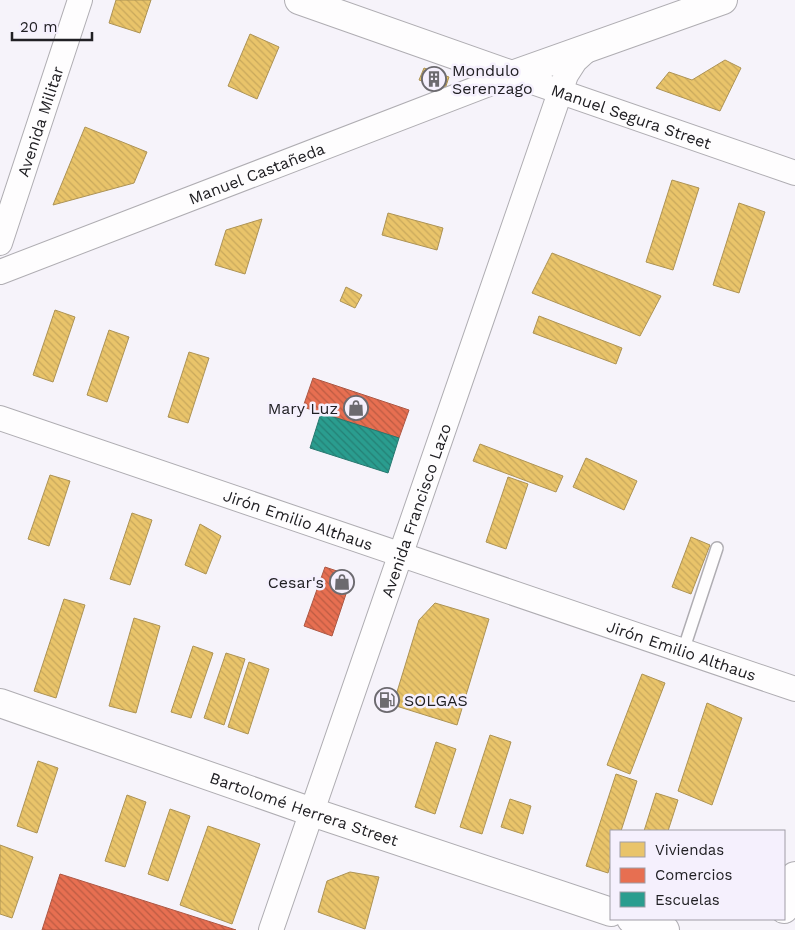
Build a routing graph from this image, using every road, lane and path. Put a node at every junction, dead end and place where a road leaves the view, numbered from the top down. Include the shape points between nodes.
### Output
1 (80, 0) edge
2 (300, 0) edge
3 (723, 0) edge
4 (587, 50) junction
5 (512, 76) junction
6 (561, 91) junction
7 (795, 173) edge
8 (0, 243) edge
9 (0, 272) edge
10 (0, 418) edge
11 (717, 548) dead end
12 (401, 555) junction
13 (683, 651) junction
14 (795, 689) edge
15 (0, 702) edge
16 (312, 812) junction
17 (795, 876) edge
18 (785, 906) edge
19 (610, 912) edge
20 (271, 930) edge

1 - 8 street, Avenida Militar
2 - 5 street, Manuel Segura Street
3 - 4 street
4 - 5 street
4 - 6 street, Avenida Francisco Lazo via 566,75
5 - 6 street, Manuel Segura Street
5 - 9 street, Manuel Castañeda
6 - 7 street, Manuel Segura Street
6 - 12 street, Avenida Francisco Lazo
10 - 12 street, Jirón Emilio Althaus
11 - 13 lane
12 - 13 street, Jirón Emilio Althaus
12 - 16 street, Avenida Francisco Lazo
13 - 14 street, Jirón Emilio Althaus
15 - 16 street, Bartolomé Herrera Street
16 - 19 street, Bartolomé Herrera Street
16 - 20 street, Avenida Francisco Lazo
17 - 18 street

